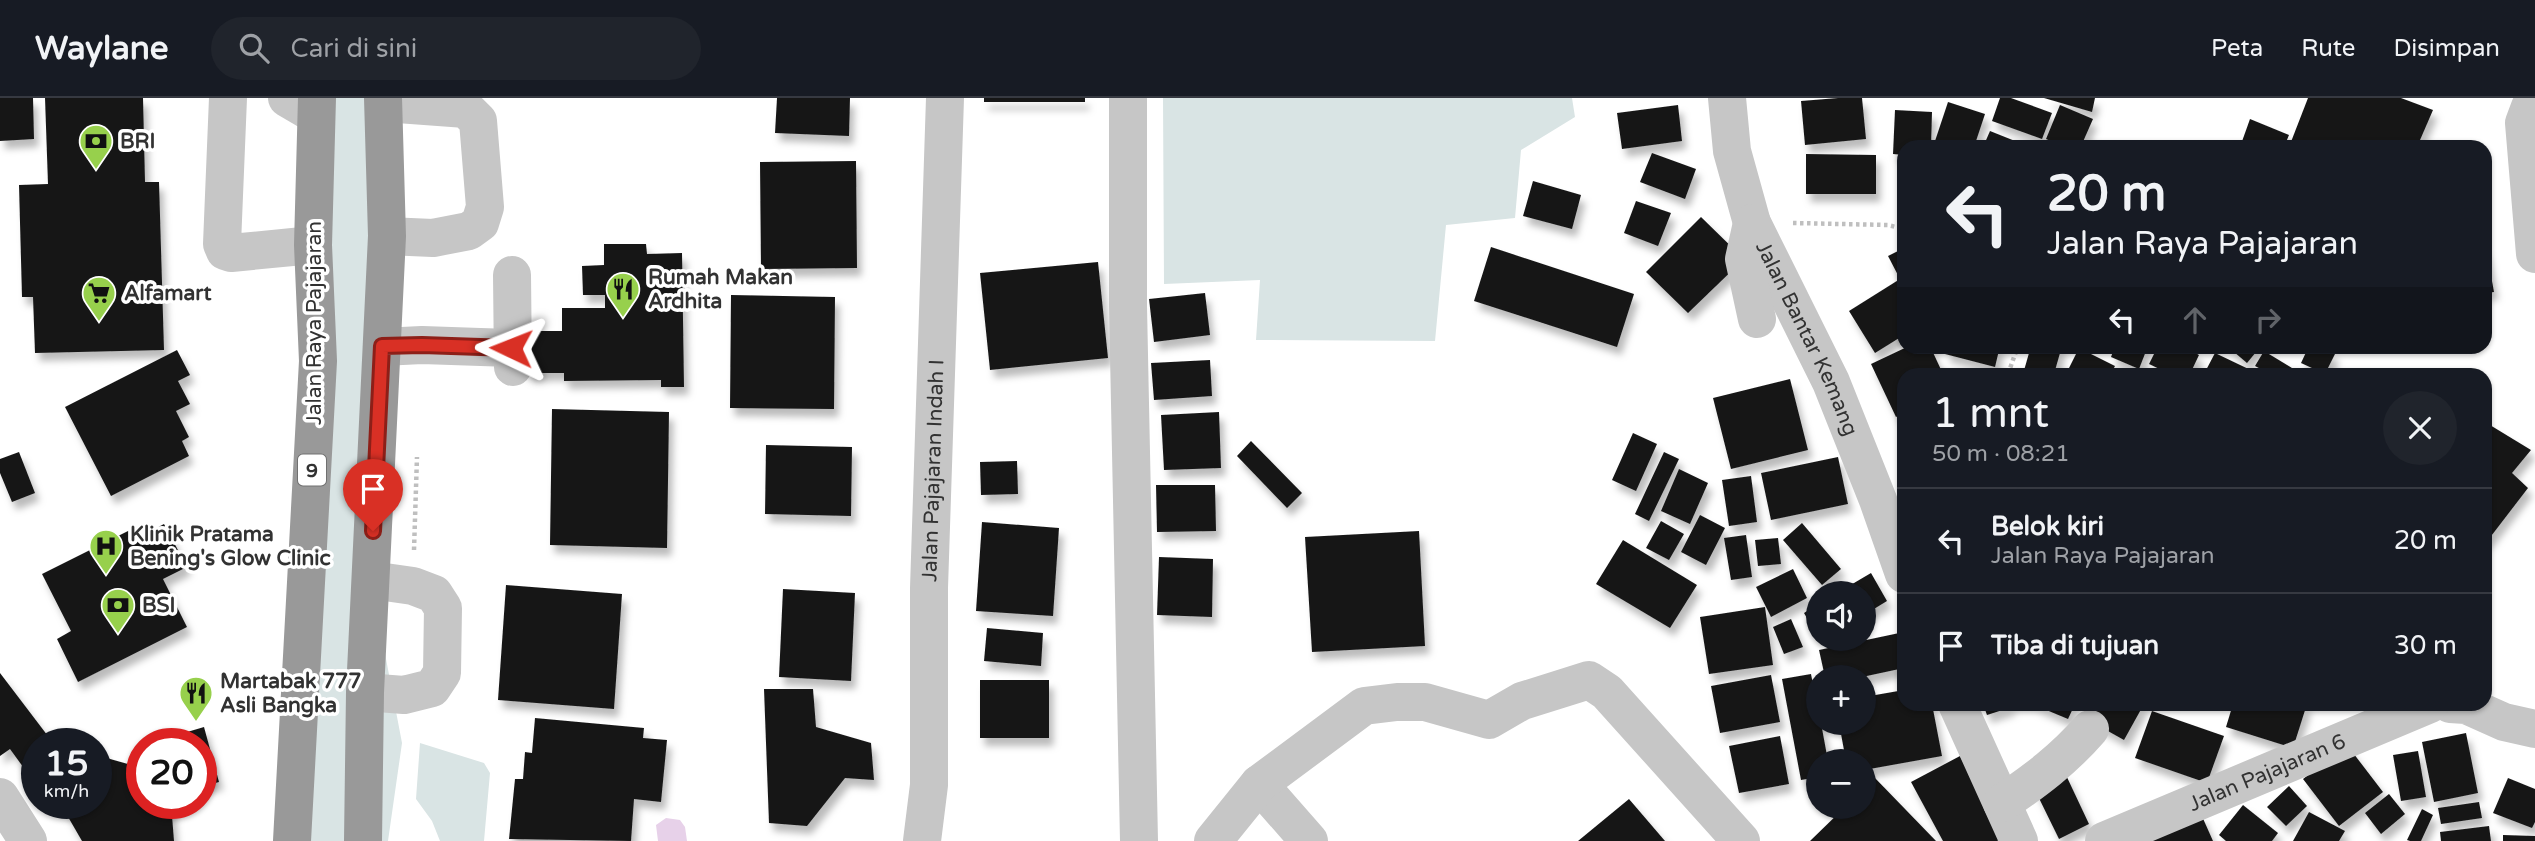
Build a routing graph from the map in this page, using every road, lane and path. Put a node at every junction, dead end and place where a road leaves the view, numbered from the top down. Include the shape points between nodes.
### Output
1 (228, 98) edge
2 (945, 98) edge
3 (1128, 98) edge
4 (1727, 98) edge
5 (384, 100) edge
6 (2535, 103) edge
7 (307, 104) edge
8 (1752, 223) junction
9 (1897, 227) edge
10 (387, 236) junction
11 (313, 245) junction
12 (2535, 254) edge
13 (512, 275) dead end
14 (1757, 319) dead end
15 (382, 346) junction
16 (1897, 555) edge
17 (371, 580) junction
18 (365, 692) junction
19 (1960, 711) edge
20 (2414, 711) edge
21 (2479, 711) edge
22 (2535, 729) edge
23 (2090, 730) dead end
24 (1259, 784) junction
25 (0, 797) edge
26 (2002, 803) junction
27 (28, 841) edge
28 (292, 841) edge
29 (363, 841) edge
30 (922, 841) edge
31 (1139, 841) edge
32 (1213, 841) edge
33 (1309, 841) edge
34 (1741, 841) edge
35 (2018, 841) edge
36 (2104, 841) edge

1 - 11 street via 225,250
2 - 30 street, Jalan Pajajaran Indah I via 929,588 929,785
3 - 31 street
4 - 8 street, Jalan Bantar Kemang via 1732,151
5 - 10 highway
5 - 10 street via 466,109 478,121 485,207 480,223 469,230 433,238
6 - 12 street via 2524,123
7 - 11 highway, Jalan Raya Pajajaran / 9
8 - 9 path
8 - 14 street via 1744,259
8 - 16 street, Jalan Bantar Kemang via 1831,382
10 - 15 highway
11 - 28 highway, Jalan Raya Pajajaran / 9 via 317,361
13 - 15 street via 512,358 422,345
15 - 17 highway
17 - 18 highway
17 - 18 street via 434,594 443,608 442,673 432,688 404,695
18 - 29 highway
19 - 26 street
20 - 36 street, Jalan Pajajaran 6
21 - 22 street
23 - 26 street via 2047,771
24 - 32 street
24 - 33 street
24 - 34 street via 1364,706 1425,702 1489,720 1522,701 1589,680 1607,692
25 - 27 street
26 - 35 street

